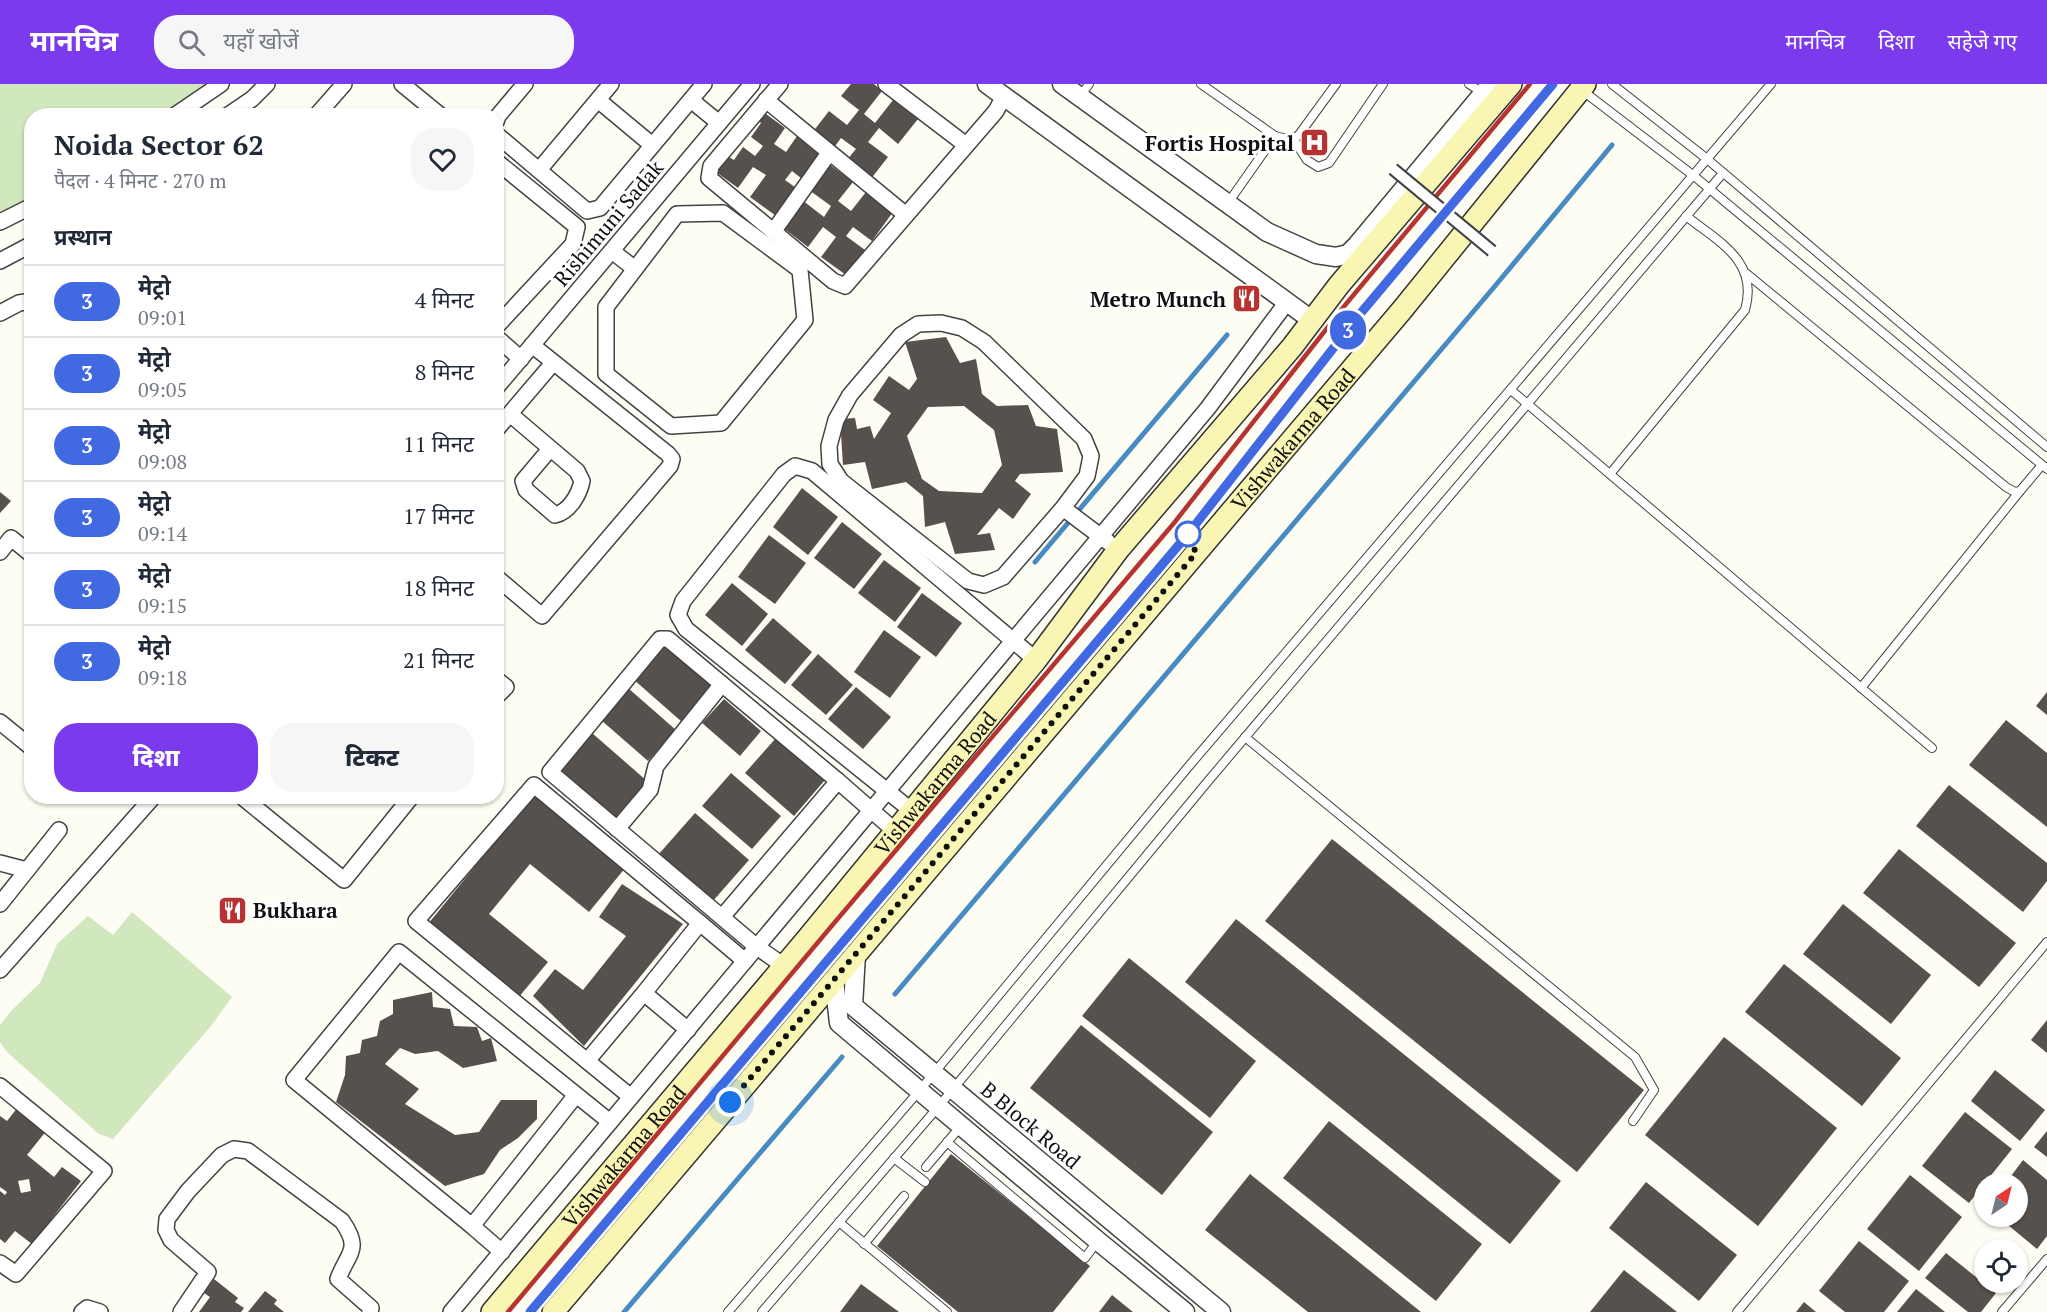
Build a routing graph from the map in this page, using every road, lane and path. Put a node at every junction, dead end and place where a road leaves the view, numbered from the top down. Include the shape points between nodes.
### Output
1 (221, 84) edge
2 (267, 84) edge
3 (344, 84) edge
4 (402, 84) edge
5 (525, 84) edge
6 (611, 84) edge
7 (704, 84) edge
8 (752, 84) edge
9 (780, 84) edge
10 (886, 84) edge
11 (987, 84) edge
12 (1062, 84) edge
13 (1201, 84) edge
14 (1336, 84) edge
15 (1383, 84) edge
16 (1511, 84) edge
17 (1612, 84) edge
18 (1771, 84) edge
19 (1583, 87) edge
20 (1085, 90) edge
21 (1485, 91) edge
22 (1004, 96) junction
23 (598, 100) junction
24 (691, 100) junction
25 (766, 100) junction
26 (186, 108) edge
27 (239, 108) edge
28 (323, 108) edge
29 (431, 108) edge
30 (504, 109) edge
31 (719, 123) junction
32 (1275, 136) junction
33 (1293, 138) junction
34 (504, 141) edge
35 (652, 145) junction
36 (966, 145) junction
37 (829, 153) junction
38 (1707, 159) junction
39 (504, 168) edge
40 (1393, 169) dead end
41 (539, 170) junction
42 (1723, 172) junction
43 (1694, 176) junction
44 (1709, 189) junction
45 (1228, 203) junction
46 (24, 210) edge
47 (906, 215) junction
48 (1686, 216) junction
49 (0, 222) edge
50 (631, 228) junction
51 (773, 232) junction
52 (653, 245) junction
53 (24, 248) edge
54 (612, 251) junction
55 (1492, 251) dead end
56 (0, 261) edge
57 (635, 269) junction
58 (1747, 274) junction
59 (24, 302) edge
60 (1287, 302) junction
61 (0, 313) edge
62 (504, 318) edge
63 (1313, 321) junction
64 (504, 344) edge
65 (532, 345) junction
66 (521, 359) junction
67 (553, 363) junction
68 (504, 375) edge
69 (1511, 390) junction
70 (1527, 404) junction
71 (510, 414) junction
72 (504, 421) edge
73 (2047, 447) edge
74 (550, 449) dead end
75 (2045, 467) edge
76 (1610, 474) junction
77 (2020, 491) junction
78 (1063, 508) junction
79 (1100, 536) junction
80 (24, 549) edge
81 (1118, 550) junction
82 (0, 552) edge
83 (504, 584) edge
84 (1013, 640) junction
85 (1036, 660) junction
86 (722, 684) junction
87 (1861, 688) junction
88 (0, 722) edge
89 (1245, 737) junction
90 (24, 742) edge
91 (1932, 748) dead end
92 (838, 781) junction
93 (887, 791) junction
94 (147, 804) edge
95 (251, 804) edge
96 (406, 804) edge
97 (871, 810) junction
98 (912, 810) junction
99 (617, 829) junction
100 (59, 830) dead end
101 (895, 831) junction
102 (0, 863) edge
103 (27, 870) junction
104 (0, 904) edge
105 (722, 917) junction
106 (700, 923) junction
107 (2047, 942) edge
108 (757, 947) junction
109 (856, 954) junction
110 (745, 961) junction
111 (3, 962) edge
112 (784, 966) junction
113 (834, 980) junction
114 (644, 993) junction
115 (688, 1029) junction
116 (587, 1061) junction
117 (934, 1073) junction
118 (0, 1086) edge
119 (953, 1089) junction
120 (920, 1090) junction
121 (576, 1095) junction
122 (631, 1097) junction
123 (939, 1106) junction
124 (1633, 1121) dead end
125 (610, 1122) junction
126 (962, 1125) junction
127 (947, 1142) junction
128 (894, 1158) junction
129 (926, 1167) dead end
130 (925, 1182) dead end
131 (904, 1196) dead end
132 (839, 1222) junction
133 (472, 1226) junction
134 (1098, 1242) junction
135 (864, 1244) junction
136 (502, 1252) junction
137 (2047, 1259) edge
138 (0, 1263) edge
139 (82, 1312) edge
140 (99, 1312) edge
141 (181, 1312) edge
142 (370, 1312) edge
143 (451, 1312) edge
144 (492, 1312) edge
145 (553, 1312) edge
146 (728, 1312) edge
147 (762, 1312) edge
148 (947, 1312) edge
149 (1185, 1312) edge
150 (1221, 1312) edge
151 (1737, 1312) edge
152 (2002, 1312) edge

1 - 26 street
2 - 27 street
3 - 28 street
4 - 29 street
5 - 30 street
6 - 23 street
7 - 24 street
8 - 31 street, Rishimuni Sadak
9 - 25 street
10 - 36 street
11 - 22 street
12 - 20 street
13 - 32 lane
14 - 33 lane
15 - 33 lane via 1325,166 1312,164
16 - 21 main road, Vishwakarma Road
17 - 38 lane
18 - 38 lane
19 - 43 lane
19 - 109 main road, Vishwakarma Road via 1414,295
20 - 45 street
21 - 45 street via 1348,254 1316,254 1267,232
21 - 63 main road, Vishwakarma Road
22 - 36 street
22 - 60 street
23 - 35 street
23 - 41 street
24 - 31 street
24 - 35 street
25 - 37 street
25 - 51 street via 711,166 709,178
31 - 50 street, Rishimuni Sadak
32 - 33 lane
32 - 45 lane
34 - 41 street
35 - 41 street via 600,208 587,211
36 - 47 street
37 - 47 street
37 - 51 street
38 - 42 lane
38 - 43 lane
39 - 62 street via 577,228 573,244
40 - 55 street, bridge
42 - 44 lane
42 - 73 lane
43 - 44 lane
43 - 69 lane
44 - 48 lane
44 - 75 lane
46 - 49 street
47 - 51 street via 845,286 833,281
48 - 58 lane via 1736,255
48 - 70 lane
50 - 52 street
50 - 54 street, Rishimuni Sadak
52 - 57 street
52 - 57 street via 677,214 723,213 800,270 805,320 721,423 671,426 606,374 606,307
53 - 56 street
54 - 57 street
54 - 65 street, Rishimuni Sadak
58 - 76 lane via 1749,296 1745,310
58 - 77 lane via 2006,487
59 - 61 street
60 - 63 street
60 - 79 street via 1208,408
63 - 81 main road, Vishwakarma Road
64 - 66 street
65 - 66 street, Rishimuni Sadak
65 - 67 street
66 - 68 street, Rishimuni Sadak
67 - 71 street
67 - 83 street via 672,459 622,525 542,616
69 - 70 lane
69 - 117 lane via 1189,766
70 - 76 lane
70 - 89 lane
71 - 72 street
71 - 74 street
75 - 77 lane
76 - 87 lane
77 - 87 lane
78 - 78 street via 1088,476 1091,456 1083,439 984,342 962,328 941,323 918,324 901,335 850,395 836,420 829,446 830,464 841,481 968,581 984,585 1003,577
78 - 79 street
79 - 81 street
79 - 84 street
80 - 82 street via 11,538
81 - 85 main road, Vishwakarma Road
84 - 85 street
84 - 93 street
84 - 93 street via 812,471 795,466 784,474 683,601 678,615 686,629
85 - 98 main road, Vishwakarma Road
86 - 92 street
86 - 99 street via 656,766 650,790
86 - 99 street via 668,639 660,639 550,772
87 - 91 lane
88 - 90 street
89 - 119 lane
89 - 124 lane via 1635,1057 1654,1090
92 - 97 street
92 - 105 street
93 - 97 street
93 - 98 street
94 - 111 street
95 - 96 street via 344,880
97 - 101 street
97 - 108 street
98 - 101 main road, Vishwakarma Road
99 - 105 street
100 - 103 street
101 - 112 main road, Vishwakarma Road
102 - 103 street
103 - 104 street
105 - 108 street
106 - 110 street
106 - 114 street
106 - 116 street via 534,786 416,921
107 - 151 lane
108 - 110 street
108 - 112 street
109 - 113 main road, Vishwakarma Road
109 - 117 street, B Block Road via 853,1006
110 - 115 street
112 - 144 main road, Vishwakarma Road
113 - 120 street via 839,1023
113 - 145 main road, Vishwakarma Road
114 - 115 street
114 - 116 street
115 - 122 street
116 - 122 street
117 - 119 street, B Block Road
117 - 120 lane
118 - 138 street via 104,1171 16,1274
119 - 123 lane
119 - 150 street, B Block Road
120 - 123 street
120 - 146 lane
121 - 125 street
121 - 133 street
121 - 133 street via 399,952 294,1080
122 - 125 street
123 - 126 street
123 - 128 lane
125 - 136 street
126 - 127 lane
126 - 134 street
127 - 129 lane
127 - 134 lane via 1085,1257
128 - 130 lane
128 - 132 lane
131 - 135 lane
132 - 135 lane
132 - 147 lane
133 - 136 street
134 - 149 street
135 - 148 lane
136 - 143 street
137 - 152 lane
139 - 140 street via 87,1308
141 - 142 street via 208,1272 171,1240 166,1219 222,1155 234,1149 248,1151 342,1221 352,1236 352,1252 338,1279 371,1308

